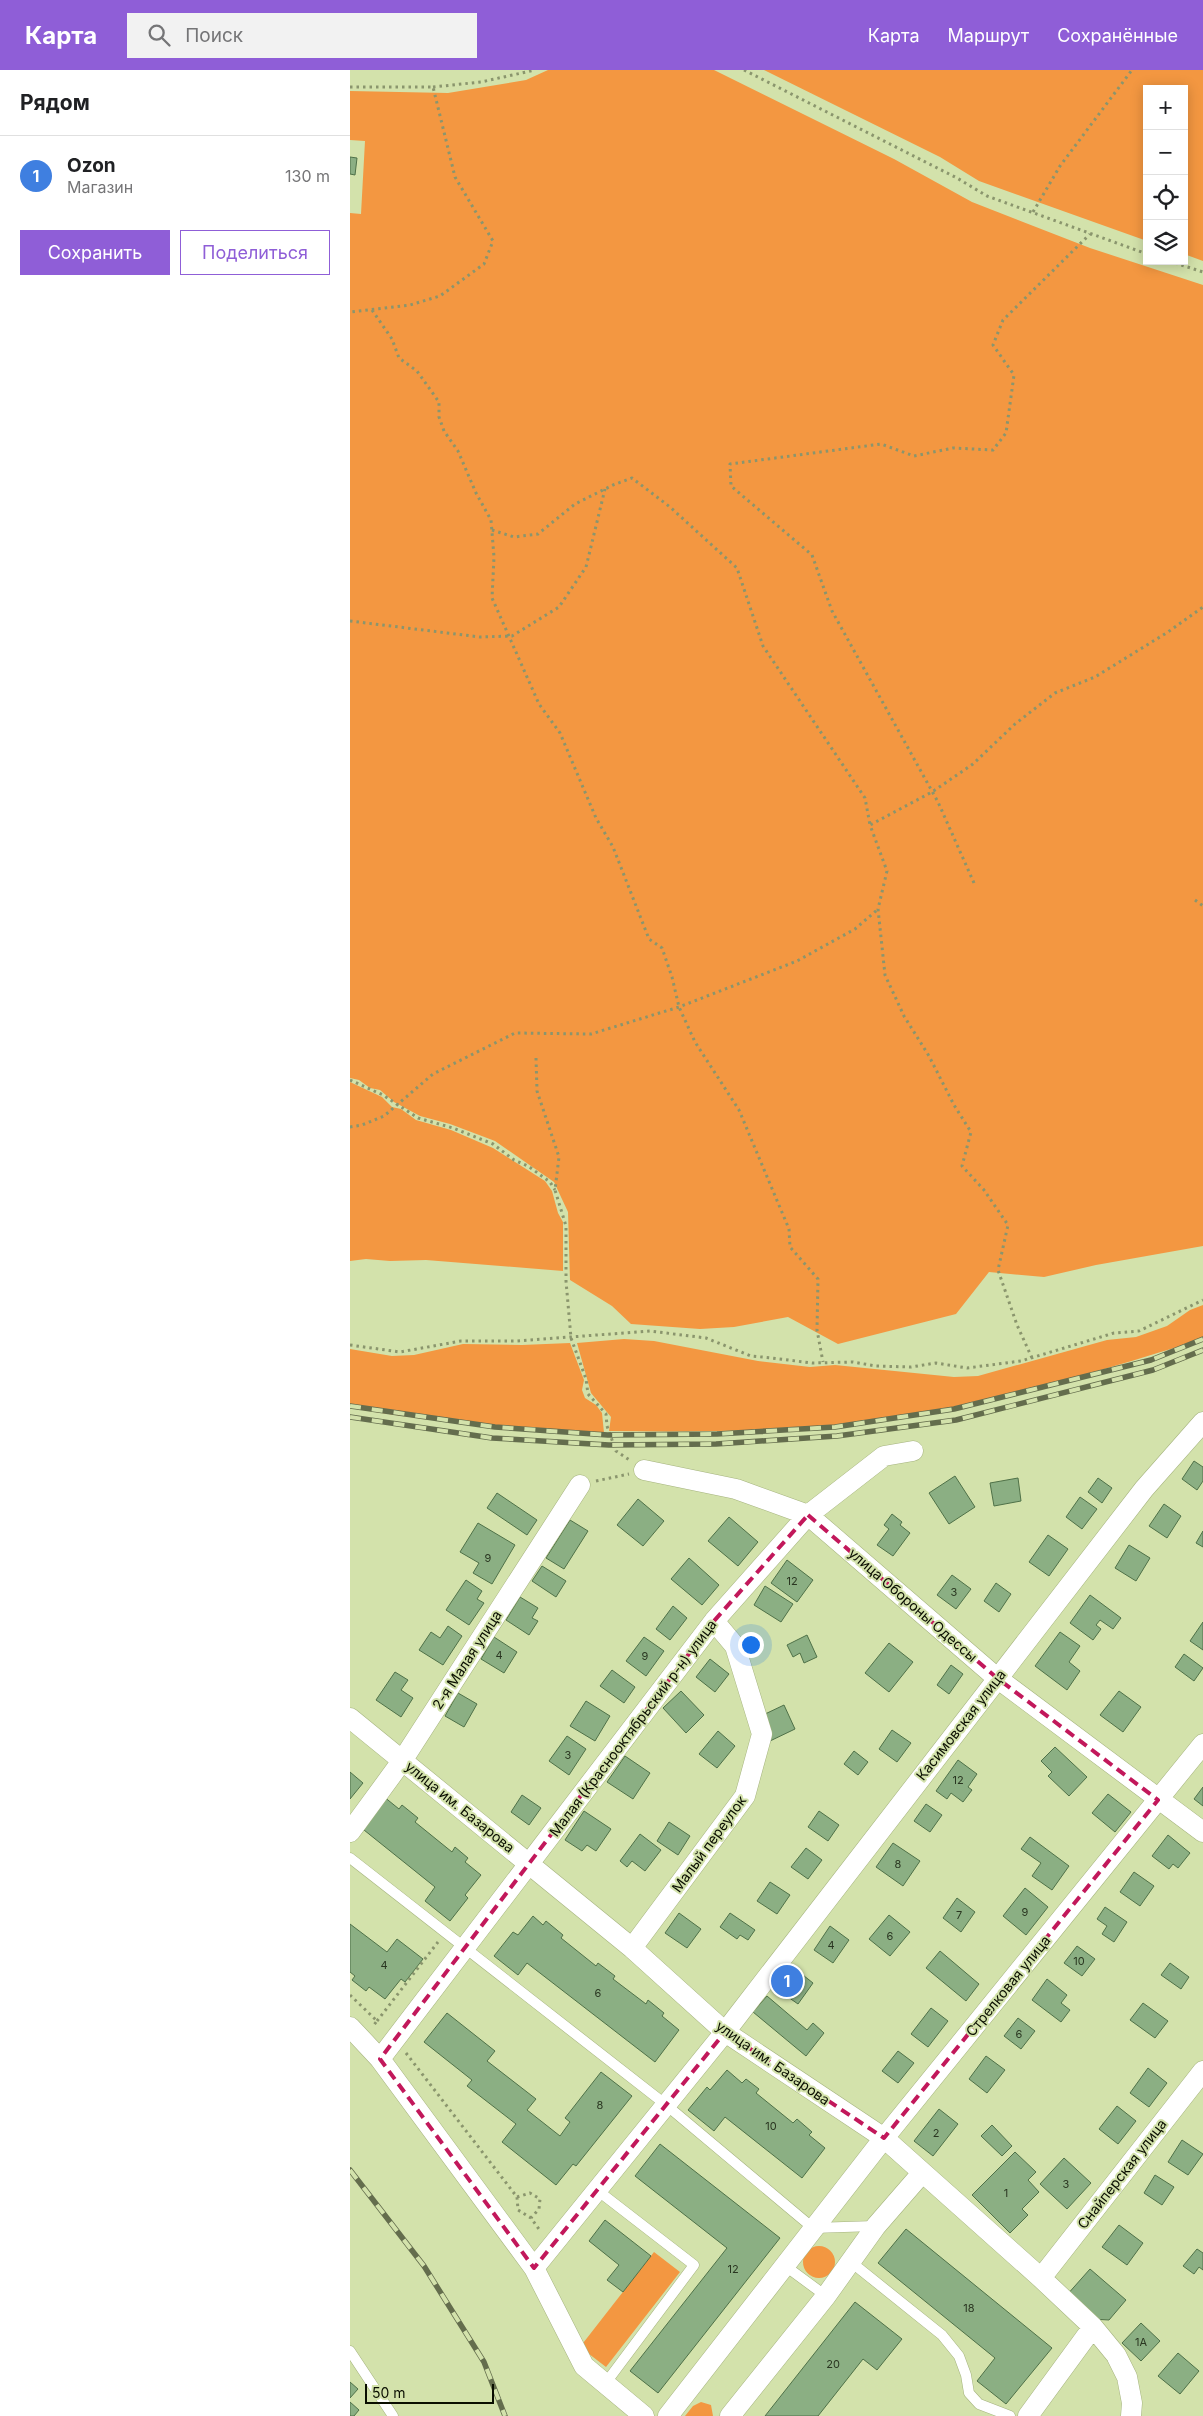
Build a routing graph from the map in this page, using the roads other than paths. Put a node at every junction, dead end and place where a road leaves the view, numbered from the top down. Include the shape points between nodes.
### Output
1 (1203, 1422) edge
2 (913, 1451) dead end
3 (644, 1470) road end
4 (580, 1485) road end
5 (808, 1515) junction
6 (714, 1621) junction
7 (997, 1678) junction
8 (350, 1718) edge
9 (1203, 1744) edge
10 (402, 1760) junction
11 (1158, 1800) junction
12 (350, 1832) edge
13 (1203, 1832) edge
14 (350, 1858) edge
15 (529, 1864) junction
16 (466, 1948) junction
17 (632, 1948) junction
18 (350, 2027) edge
19 (725, 2032) junction
20 (380, 2059) junction
21 (1203, 2071) edge
22 (665, 2104) junction
23 (884, 2138) junction
24 (922, 2173) junction
25 (597, 2190) junction
26 (876, 2226) junction
27 (813, 2228) junction
28 (851, 2262) junction
29 (784, 2265) junction
30 (534, 2268) junction
31 (1041, 2278) junction
32 (826, 2296) junction
33 (1093, 2327) junction
34 (350, 2351) edge
35 (605, 2384) junction
36 (393, 2416) edge
37 (644, 2416) edge
38 (668, 2416) edge
39 (730, 2416) edge
40 (1010, 2416) edge
41 (1028, 2416) edge
42 (1131, 2416) edge

1 - 7 street, Касимовская улица via 1144,1489
2 - 5 street, Малая (Краснооктябрьский р-н) улица via 884,1456
3 - 5 street, улица Обороны Одессы via 736,1488
4 - 10 street, 2-я Малая улица
5 - 6 street, Малая (Краснооктябрьский р-н) улица
5 - 7 street, улица Обороны Одессы
6 - 15 street, Малая (Краснооктябрьский р-н) улица
6 - 17 street, Малый переулок via 735,1646 762,1734 746,1796
7 - 11 street, улица Обороны Одессы
7 - 19 street, Касимовская улица
8 - 10 street, улица им. Базарова
9 - 11 street, Стрелковая улица
10 - 12 street, 2-я Малая улица
10 - 15 street, улица им. Базарова
11 - 13 street, улица Обороны Одессы
11 - 23 street, Стрелковая улица
14 - 16 lane
15 - 16 street, Малая (Краснооктябрьский р-н) улица
15 - 17 street, улица им. Базарова
16 - 20 street, Малая (Краснооктябрьский р-н) улица
16 - 22 lane
17 - 19 street, улица им. Базарова
18 - 20 street
19 - 22 street, Касимовская улица
19 - 23 street, улица им. Базарова
20 - 30 street
21 - 31 street, Снайперская улица
22 - 25 street, Касимовская улица
22 - 27 lane
23 - 24 street, улица им. Базарова
23 - 27 street, Стрелковая улица
24 - 26 street
24 - 31 street, улица им. Базарова
25 - 30 street, Касимовская улица
25 - 35 lane via 694,2265
26 - 27 lane
26 - 28 street
27 - 29 street, Стрелковая улица
28 - 32 street
28 - 40 lane via 942,2336 959,2356 969,2393 979,2404
29 - 32 lane
29 - 38 street, Стрелковая улица
30 - 35 street via 584,2366
31 - 33 street, улица им. Базарова
32 - 39 street
33 - 41 street
33 - 42 street, улица им. Базарова via 1116,2355 1128,2377
34 - 36 lane
35 - 37 street

